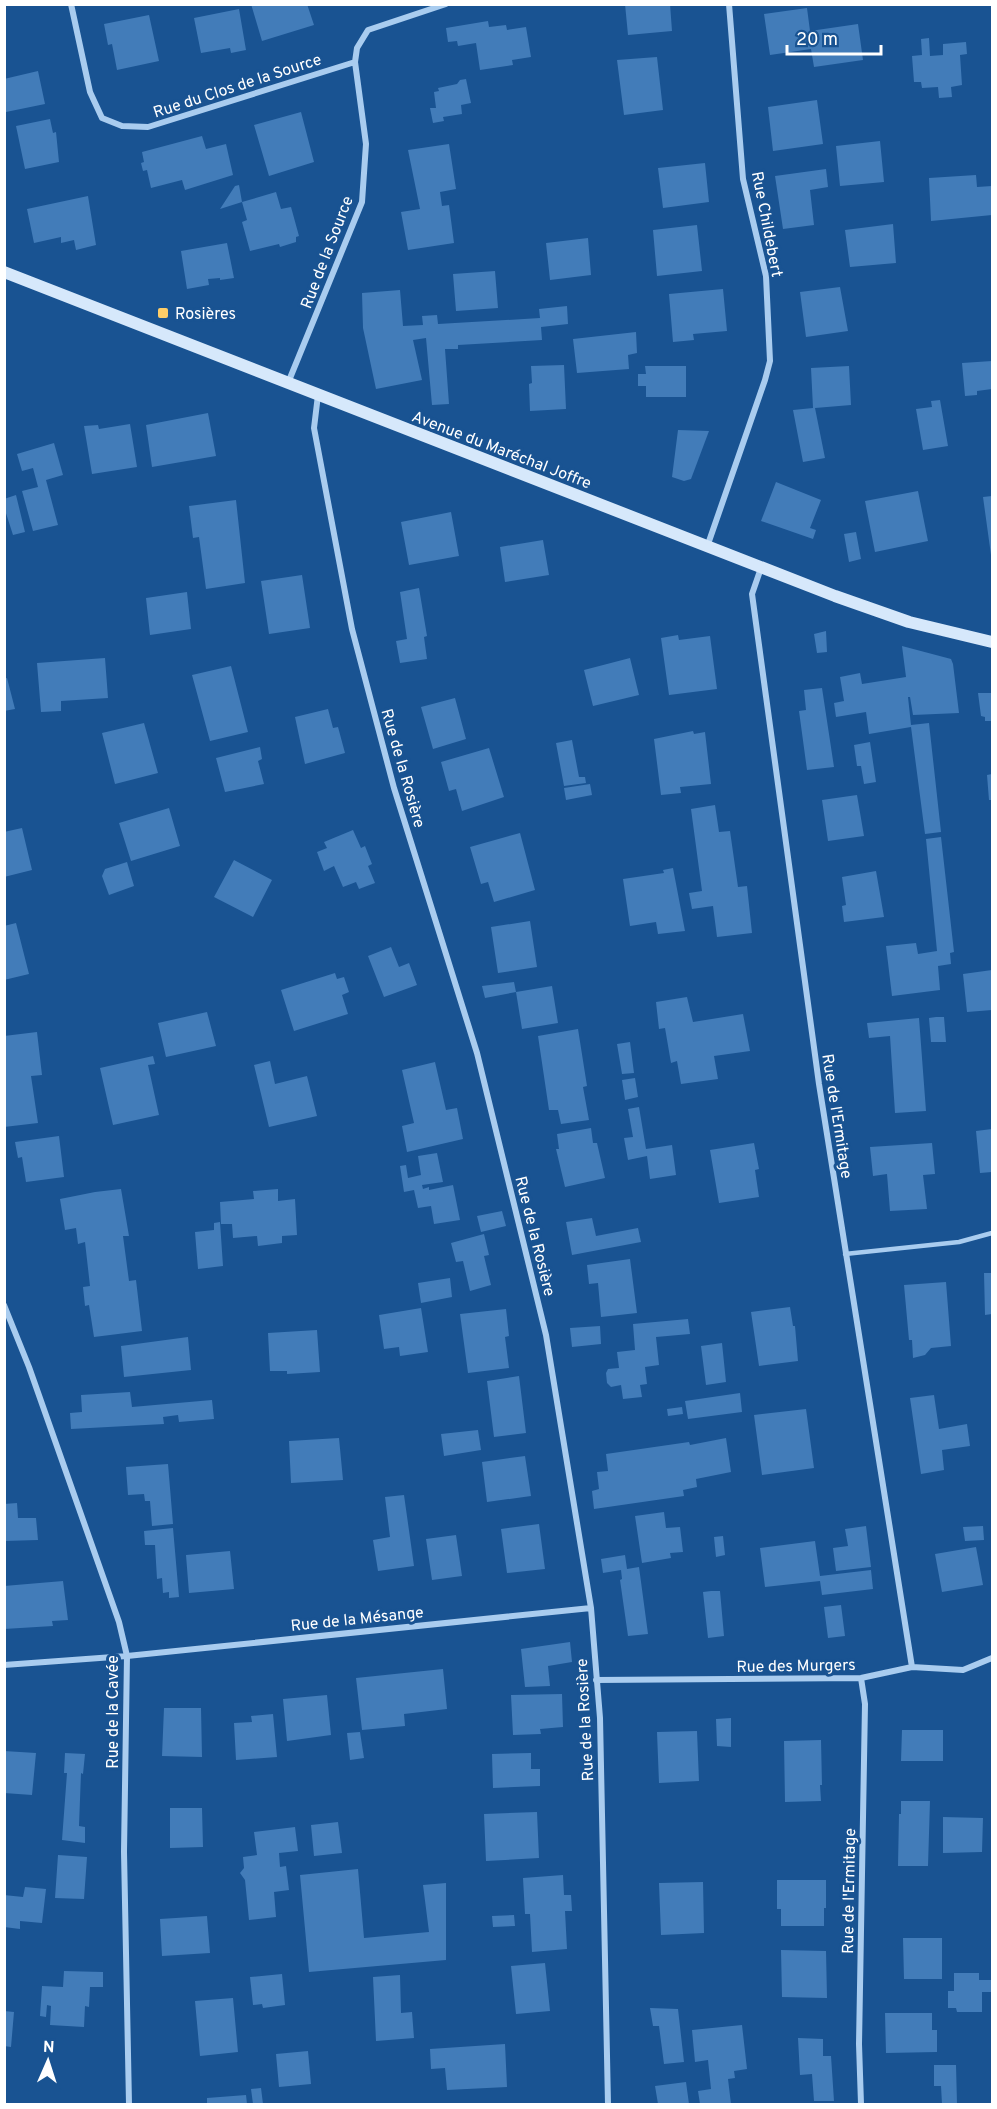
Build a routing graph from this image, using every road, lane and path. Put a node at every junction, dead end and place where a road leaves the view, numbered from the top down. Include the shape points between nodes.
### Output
1 (71, 4) edge
2 (446, 4) edge
3 (729, 4) edge
4 (355, 62) junction
5 (4, 272) edge
6 (288, 384) junction
7 (318, 395) junction
8 (707, 547) junction
9 (761, 568) junction
10 (993, 642) edge
11 (993, 1233) edge
12 (845, 1254) junction
13 (4, 1305) edge
14 (591, 1608) junction
15 (127, 1656) junction
16 (993, 1658) edge
17 (4, 1665) edge
18 (912, 1667) junction
19 (861, 1678) junction
20 (596, 1680) junction
21 (129, 2104) edge
22 (608, 2104) edge
23 (861, 2104) edge

1 - 4 street, Rue du Clos de la Source via 95,105 102,118 122,126 148,127
2 - 4 street, Rue de la Source via 368,30 357,48
3 - 8 street, Rue Childebert via 743,180 766,276 770,361
4 - 6 street, Rue de la Source via 366,144 362,202
5 - 6 street, Avenue du Maréchal Joffre
6 - 7 street, Avenue du Maréchal Joffre
7 - 8 street, Avenue du Maréchal Joffre
7 - 14 street, Rue de la Rosière via 314,428 352,629 394,788 477,1053 513,1199 546,1335
8 - 9 street, Avenue du Maréchal Joffre
9 - 10 street, Avenue du Maréchal Joffre via 909,622
9 - 12 street, Rue de l'Ermitage via 752,594
11 - 12 lane via 959,1242
12 - 18 street, Rue de l'Ermitage
13 - 15 street, Rue de la Cavée via 119,1622
14 - 15 street, Rue de la Mésange
14 - 20 street, Rue de la Rosière
15 - 17 street, Rue de la Mésange
15 - 21 street, Rue de la Cavée via 124,1852
16 - 18 street, Rue des Murgers via 963,1670
18 - 19 street, Rue des Murgers
19 - 20 street, Rue des Murgers
19 - 23 street, Rue de l'Ermitage via 865,1704
20 - 22 street, Rue de la Rosière

